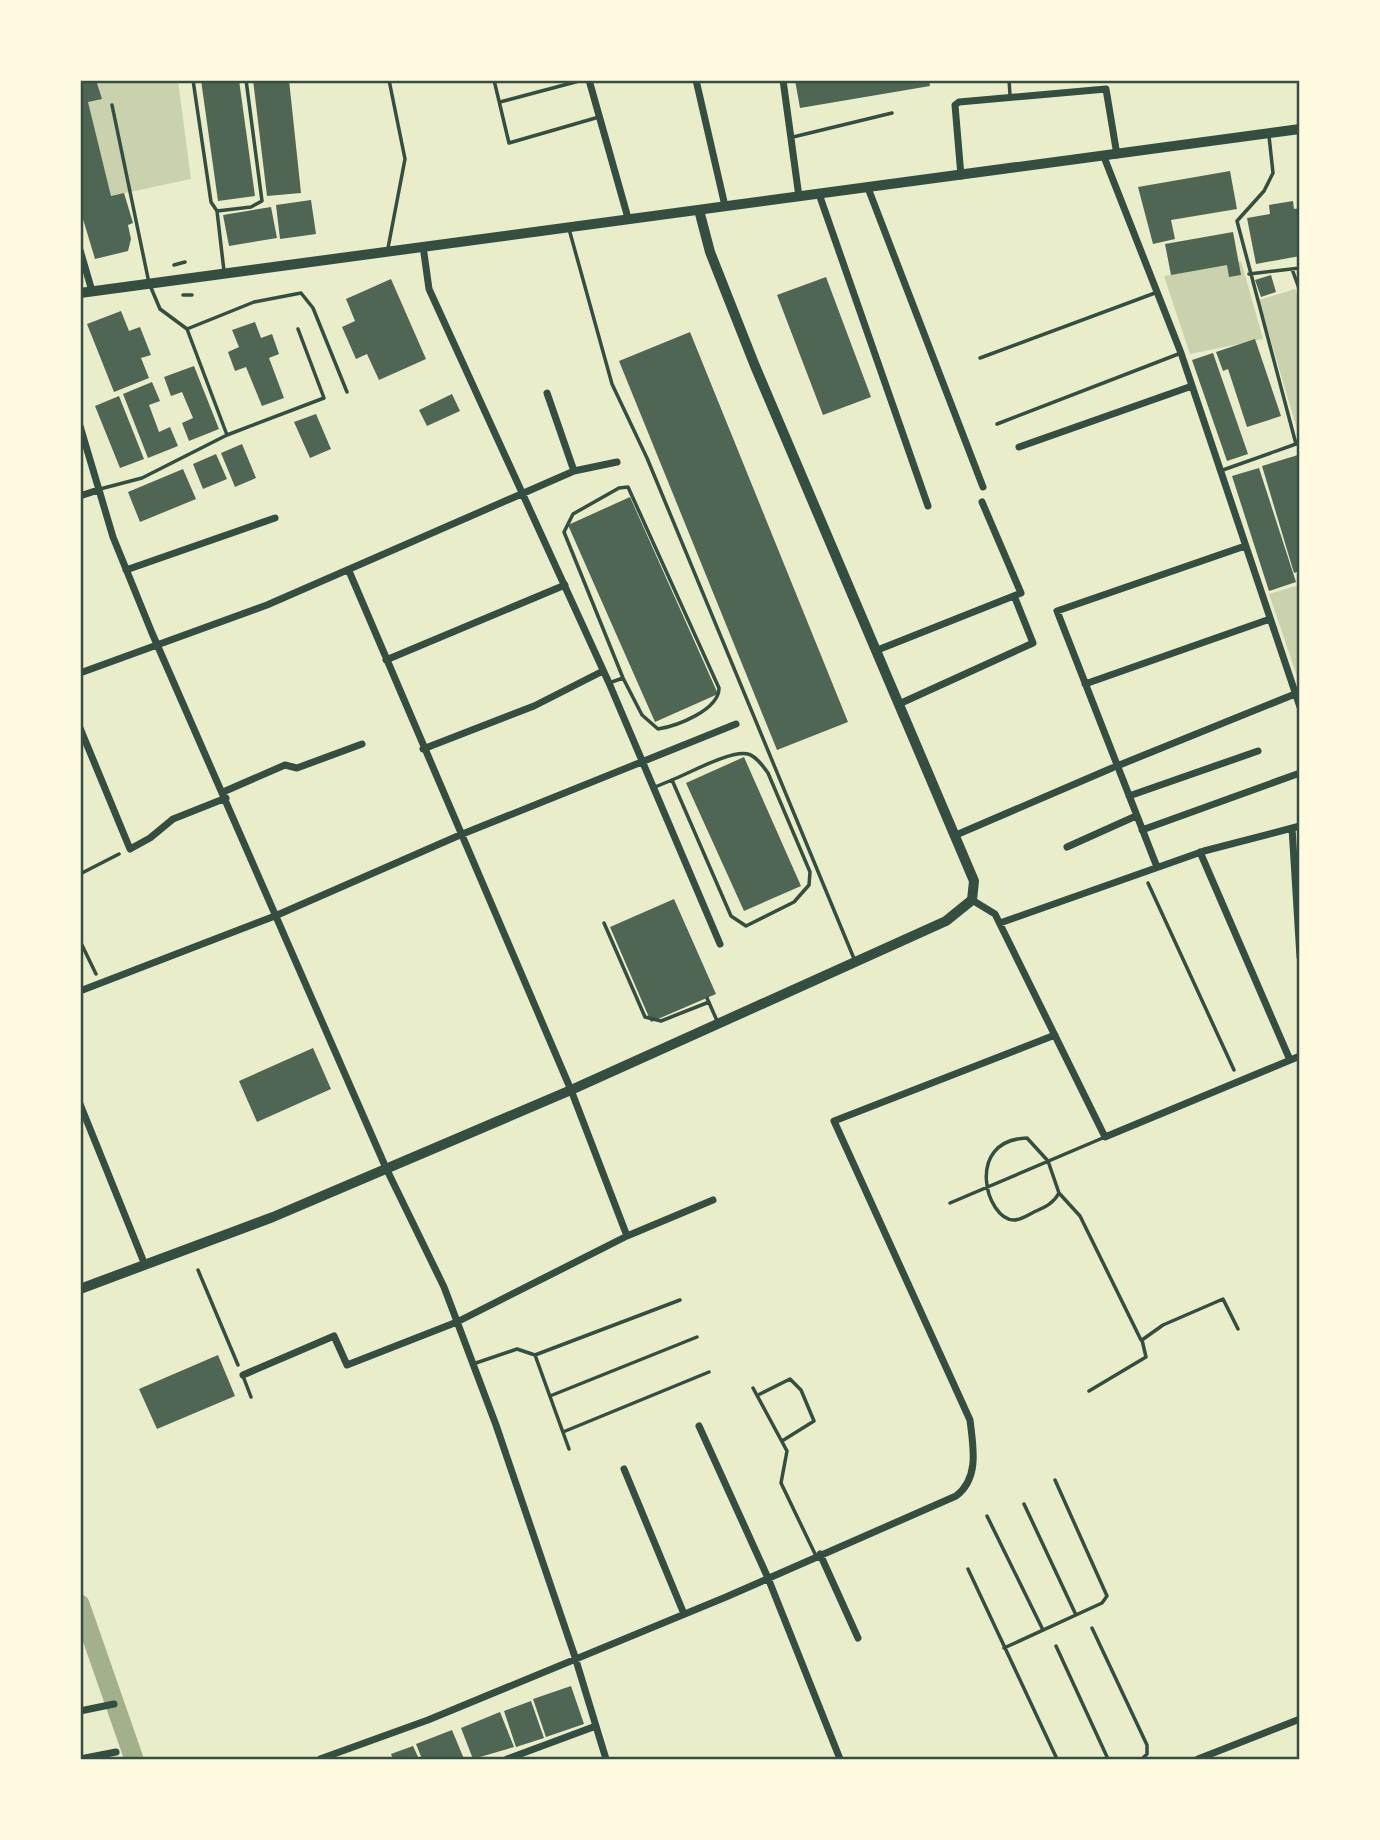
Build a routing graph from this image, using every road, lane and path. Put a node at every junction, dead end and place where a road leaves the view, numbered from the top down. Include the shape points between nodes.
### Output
1 (193, 80) edge
2 (246, 80) edge
3 (389, 80) edge
4 (494, 80) edge
5 (583, 80) edge
6 (589, 80) edge
7 (696, 80) edge
8 (783, 80) edge
9 (1009, 80) edge
10 (1105, 85) edge
11 (1010, 98) junction
12 (500, 102) junction
13 (112, 105) dead end
14 (891, 113) dead end
15 (600, 117) junction
16 (1300, 129) edge
17 (1269, 134) junction
18 (793, 137) junction
19 (1117, 156) junction
20 (1104, 157) junction
21 (961, 177) junction
22 (868, 188) junction
23 (820, 194) junction
24 (799, 197) junction
25 (725, 206) junction
26 (699, 210) junction
27 (217, 211) junction
28 (628, 218) junction
29 (568, 226) junction
30 (423, 245) junction
31 (80, 250) edge
32 (388, 250) junction
33 (185, 262) dead end
34 (170, 266) dead end
35 (1300, 268) edge
36 (1292, 269) junction
37 (224, 273) junction
38 (1250, 274) junction
39 (149, 283) junction
40 (1300, 291) edge
41 (86, 292) edge
42 (1157, 292) junction
43 (187, 329) junction
44 (298, 329) dead end
45 (1181, 353) junction
46 (980, 358) dead end
47 (1192, 386) junction
48 (347, 392) dead end
49 (547, 393) dead end
50 (997, 424) dead end
51 (80, 426) edge
52 (227, 435) junction
53 (1298, 443) edge
54 (1019, 447) dead end
55 (617, 462) dead end
56 (573, 471) junction
57 (1220, 471) junction
58 (983, 487) dead end
59 (98, 490) junction
60 (80, 496) edge
61 (523, 496) junction
62 (982, 502) dead end
63 (928, 506) dead end
64 (275, 518) dead end
65 (1245, 547) junction
66 (126, 570) junction
67 (349, 570) junction
68 (565, 585) junction
69 (1014, 598) junction
70 (1270, 619) junction
71 (159, 646) junction
72 (875, 651) junction
73 (386, 660) junction
74 (603, 671) junction
75 (80, 673) edge
76 (623, 678) junction
77 (609, 683) junction
78 (1085, 684) junction
79 (1295, 694) junction
80 (899, 704) junction
81 (1300, 707) edge
82 (736, 724) dead end
83 (80, 728) edge
84 (362, 744) dead end
85 (423, 749) junction
86 (1258, 751) dead end
87 (642, 763) junction
88 (1114, 767) junction
89 (1300, 773) edge
90 (673, 780) junction
91 (652, 789) junction
92 (225, 795) junction
93 (1129, 796) junction
94 (1136, 816) junction
95 (1296, 827) edge
96 (1142, 830) junction
97 (460, 835) junction
98 (956, 835) junction
99 (1067, 847) dead end
100 (130, 849) junction
101 (1200, 852) junction
102 (1157, 867) junction
103 (1143, 872) junction
104 (80, 874) edge
105 (972, 900) junction
106 (275, 916) junction
107 (604, 923) dead end
108 (1000, 923) junction
109 (80, 941) edge
110 (720, 944) dead end
111 (1300, 957) edge
112 (856, 963) junction
113 (96, 974) dead end
114 (80, 991) edge
115 (719, 1025) junction
116 (1055, 1035) junction
117 (1300, 1056) edge
118 (1290, 1060) junction
119 (1239, 1081) junction
120 (571, 1090) junction
121 (80, 1104) edge
122 (1105, 1137) junction
123 (1048, 1161) junction
124 (386, 1168) junction
125 (987, 1187) junction
126 (1059, 1193) junction
127 (713, 1200) dead end
128 (950, 1203) dead end
129 (627, 1236) junction
130 (145, 1265) junction
131 (198, 1270) dead end
132 (80, 1289) edge
133 (680, 1300) dead end
134 (457, 1322) junction
135 (1238, 1329) dead end
136 (697, 1337) dead end
137 (1142, 1340) junction
138 (535, 1355) junction
139 (474, 1364) junction
140 (709, 1372) dead end
141 (243, 1376) junction
142 (753, 1388) dead end
143 (1089, 1391) dead end
144 (758, 1395) junction
145 (550, 1396) junction
146 (251, 1397) dead end
147 (699, 1426) dead end
148 (563, 1432) junction
149 (782, 1440) junction
150 (569, 1448) dead end
151 (624, 1469) dead end
152 (1055, 1480) dead end
153 (1024, 1504) dead end
154 (987, 1516) dead end
155 (818, 1555) junction
156 (968, 1569) dead end
157 (768, 1578) junction
158 (684, 1614) junction
159 (1076, 1615) junction
160 (1092, 1628) dead end
161 (1043, 1630) junction
162 (858, 1638) dead end
163 (1056, 1646) dead end
164 (1004, 1648) junction
165 (576, 1657) junction
166 (114, 1703) dead end
167 (80, 1711) edge
168 (1300, 1719) edge
169 (596, 1726) junction
170 (116, 1752) dead end
171 (80, 1759) edge
172 (320, 1759) edge
173 (507, 1759) edge
174 (606, 1759) edge
175 (840, 1759) edge
176 (1057, 1759) edge
177 (1108, 1759) edge
178 (1142, 1759) edge
179 (1198, 1759) edge

1 - 27 lane via 211,202
2 - 27 lane via 262,201
3 - 32 lane via 405,159
4 - 12 lane
5 - 12 lane
6 - 15 street
7 - 25 street
8 - 18 street
9 - 11 lane
10 - 11 street
10 - 19 street
11 - 21 street via 955,105
12 - 15 lane via 509,143
13 - 39 lane
14 - 18 lane
15 - 28 street
16 - 17 main road
17 - 19 main road
17 - 38 lane via 1273,173 1264,191 1237,220
18 - 24 street
19 - 20 main road
20 - 21 main road
20 - 42 street
21 - 22 main road
22 - 23 main road
22 - 58 street
23 - 24 main road
23 - 63 street
24 - 25 main road
25 - 26 main road
26 - 28 main road
26 - 72 street via 710,252 755,366
27 - 37 lane
28 - 29 main road
29 - 30 main road
29 - 112 lane via 612,384 647,458
30 - 32 main road
30 - 61 street via 429,289
31 - 41 street
32 - 37 main road
33 - 34 path
35 - 36 lane
36 - 38 lane
36 - 40 lane
37 - 39 main road
38 - 53 lane
39 - 41 main road
39 - 43 lane via 160,309
42 - 45 street
42 - 46 lane
43 - 48 lane via 242,306 301,293 313,308
43 - 52 lane
44 - 52 lane via 324,398
45 - 47 street
45 - 50 lane
47 - 54 street
47 - 57 street
49 - 56 street
51 - 59 street
52 - 59 lane via 142,478
53 - 57 lane
55 - 56 street
56 - 61 street
57 - 65 street
59 - 60 street
59 - 66 street
61 - 67 street
61 - 68 street
62 - 69 street via 1021,593
64 - 66 street
65 - 70 street
65 - 78 street via 1057,611
66 - 71 street
67 - 71 street
67 - 73 street
68 - 73 street
68 - 74 street
69 - 72 street
69 - 80 street via 1033,643
70 - 78 street
70 - 79 street
71 - 75 street
71 - 92 street
72 - 80 street
73 - 85 street
74 - 77 street
74 - 85 street via 522,711
76 - 76 lane via 564,532 573,514 623,486 632,491 719,696 708,707 658,729 642,715
76 - 77 lane
77 - 87 street
78 - 88 street
79 - 81 street
79 - 88 street
80 - 98 street
82 - 87 street
83 - 100 street
84 - 92 street via 297,768 285,765
85 - 97 street
86 - 93 street
87 - 91 street
87 - 97 street
88 - 93 street
88 - 98 street
89 - 96 street
90 - 90 lane via 737,754 750,754 761,763 810,872 805,893 746,926 739,923 731,916
90 - 91 lane
91 - 110 street
92 - 100 street via 173,819
92 - 106 street
93 - 94 street
94 - 96 street
94 - 99 street
95 - 101 street
95 - 111 street
96 - 102 street
97 - 106 street
97 - 120 street
98 - 105 street via 974,881
100 - 104 path
101 - 102 street
101 - 118 street
102 - 103 street
103 - 108 street
103 - 119 path
105 - 108 street via 995,914
105 - 112 street via 946,921
106 - 114 street
106 - 124 street
107 - 115 lane via 645,1017 662,1021 708,1000
108 - 116 street
109 - 113 path
112 - 115 street
115 - 120 street
116 - 122 street
116 - 155 street via 834,1121 970,1420 975,1455 970,1481 956,1496
117 - 118 street
118 - 119 street
119 - 122 street
120 - 124 street
120 - 129 street
121 - 130 street
122 - 123 lane
123 - 125 lane
123 - 125 lane via 1027,1138 1013,1140 991,1153
123 - 126 lane
124 - 130 street
124 - 134 street
125 - 126 lane via 997,1209 1013,1220 1054,1202
125 - 128 lane
126 - 137 lane via 1080,1216
127 - 129 street
129 - 134 street
130 - 132 street
131 - 141 path
133 - 138 lane
134 - 139 street
134 - 141 street via 347,1365 334,1336
135 - 137 lane via 1223,1299 1163,1325
136 - 145 lane
137 - 143 lane via 1146,1357
138 - 139 lane via 517,1349
138 - 145 lane
139 - 165 street
140 - 148 lane
141 - 146 lane
142 - 144 lane
144 - 149 lane
144 - 149 lane via 790,1379 801,1390 814,1421
145 - 148 lane
147 - 157 street
148 - 150 lane
149 - 155 lane via 787,1460 781,1483
151 - 158 street
152 - 159 lane via 1107,1596
153 - 159 lane
154 - 161 lane
155 - 157 street
155 - 162 street
156 - 164 lane
157 - 158 street
157 - 175 street
158 - 165 street
159 - 161 lane
160 - 178 lane via 1147,1745
161 - 164 lane
163 - 177 lane
164 - 176 lane
165 - 169 street
165 - 172 street via 428,1720
166 - 167 street
168 - 179 street
169 - 173 street
169 - 174 street
170 - 171 street

